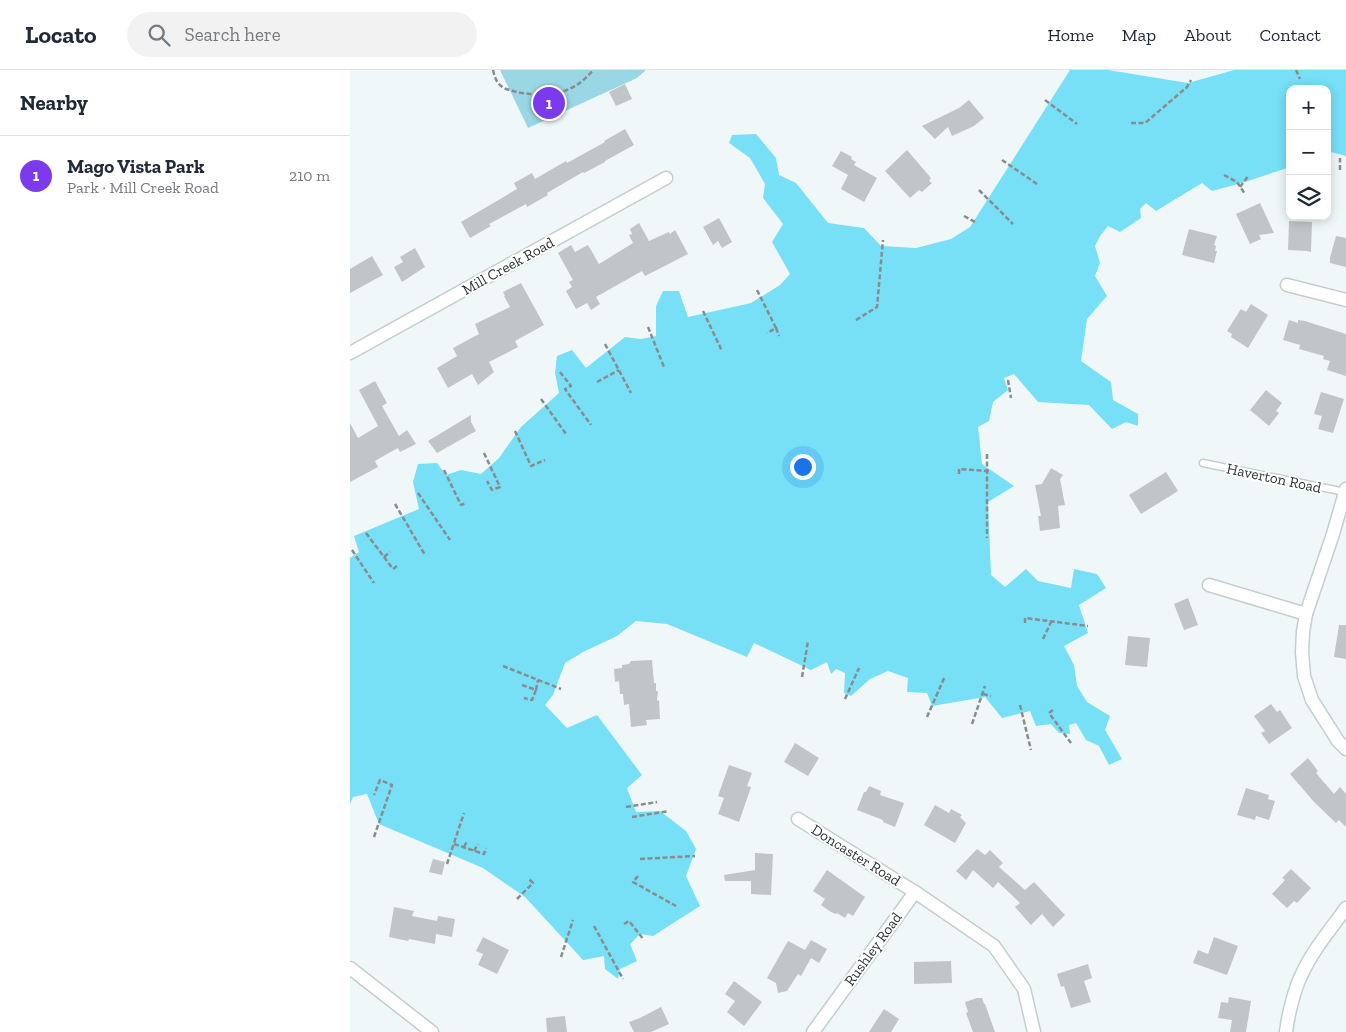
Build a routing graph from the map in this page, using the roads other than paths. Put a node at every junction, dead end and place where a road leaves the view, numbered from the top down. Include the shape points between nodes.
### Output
1 (666, 178) dead end
2 (1287, 285) dead end
3 (1346, 300) edge
4 (350, 353) edge
5 (1203, 463) dead end
6 (1346, 491) edge
7 (1209, 585) dead end
8 (1306, 614) junction
9 (1346, 749) edge
10 (798, 818) dead end
11 (915, 892) junction
12 (1346, 908) edge
13 (350, 968) edge
14 (432, 1032) edge
15 (812, 1032) edge
16 (1034, 1032) edge
17 (1286, 1032) edge

1 - 4 street, Mill Creek Road
2 - 3 street
5 - 6 lane, Haverton Road
6 - 8 street
7 - 8 street
8 - 9 street via 1304,676 1312,700
10 - 11 street, Doncaster Road
11 - 15 street, Rushley Road
11 - 16 street via 994,946 1024,988
12 - 17 street via 1321,940 1300,977
13 - 14 street

